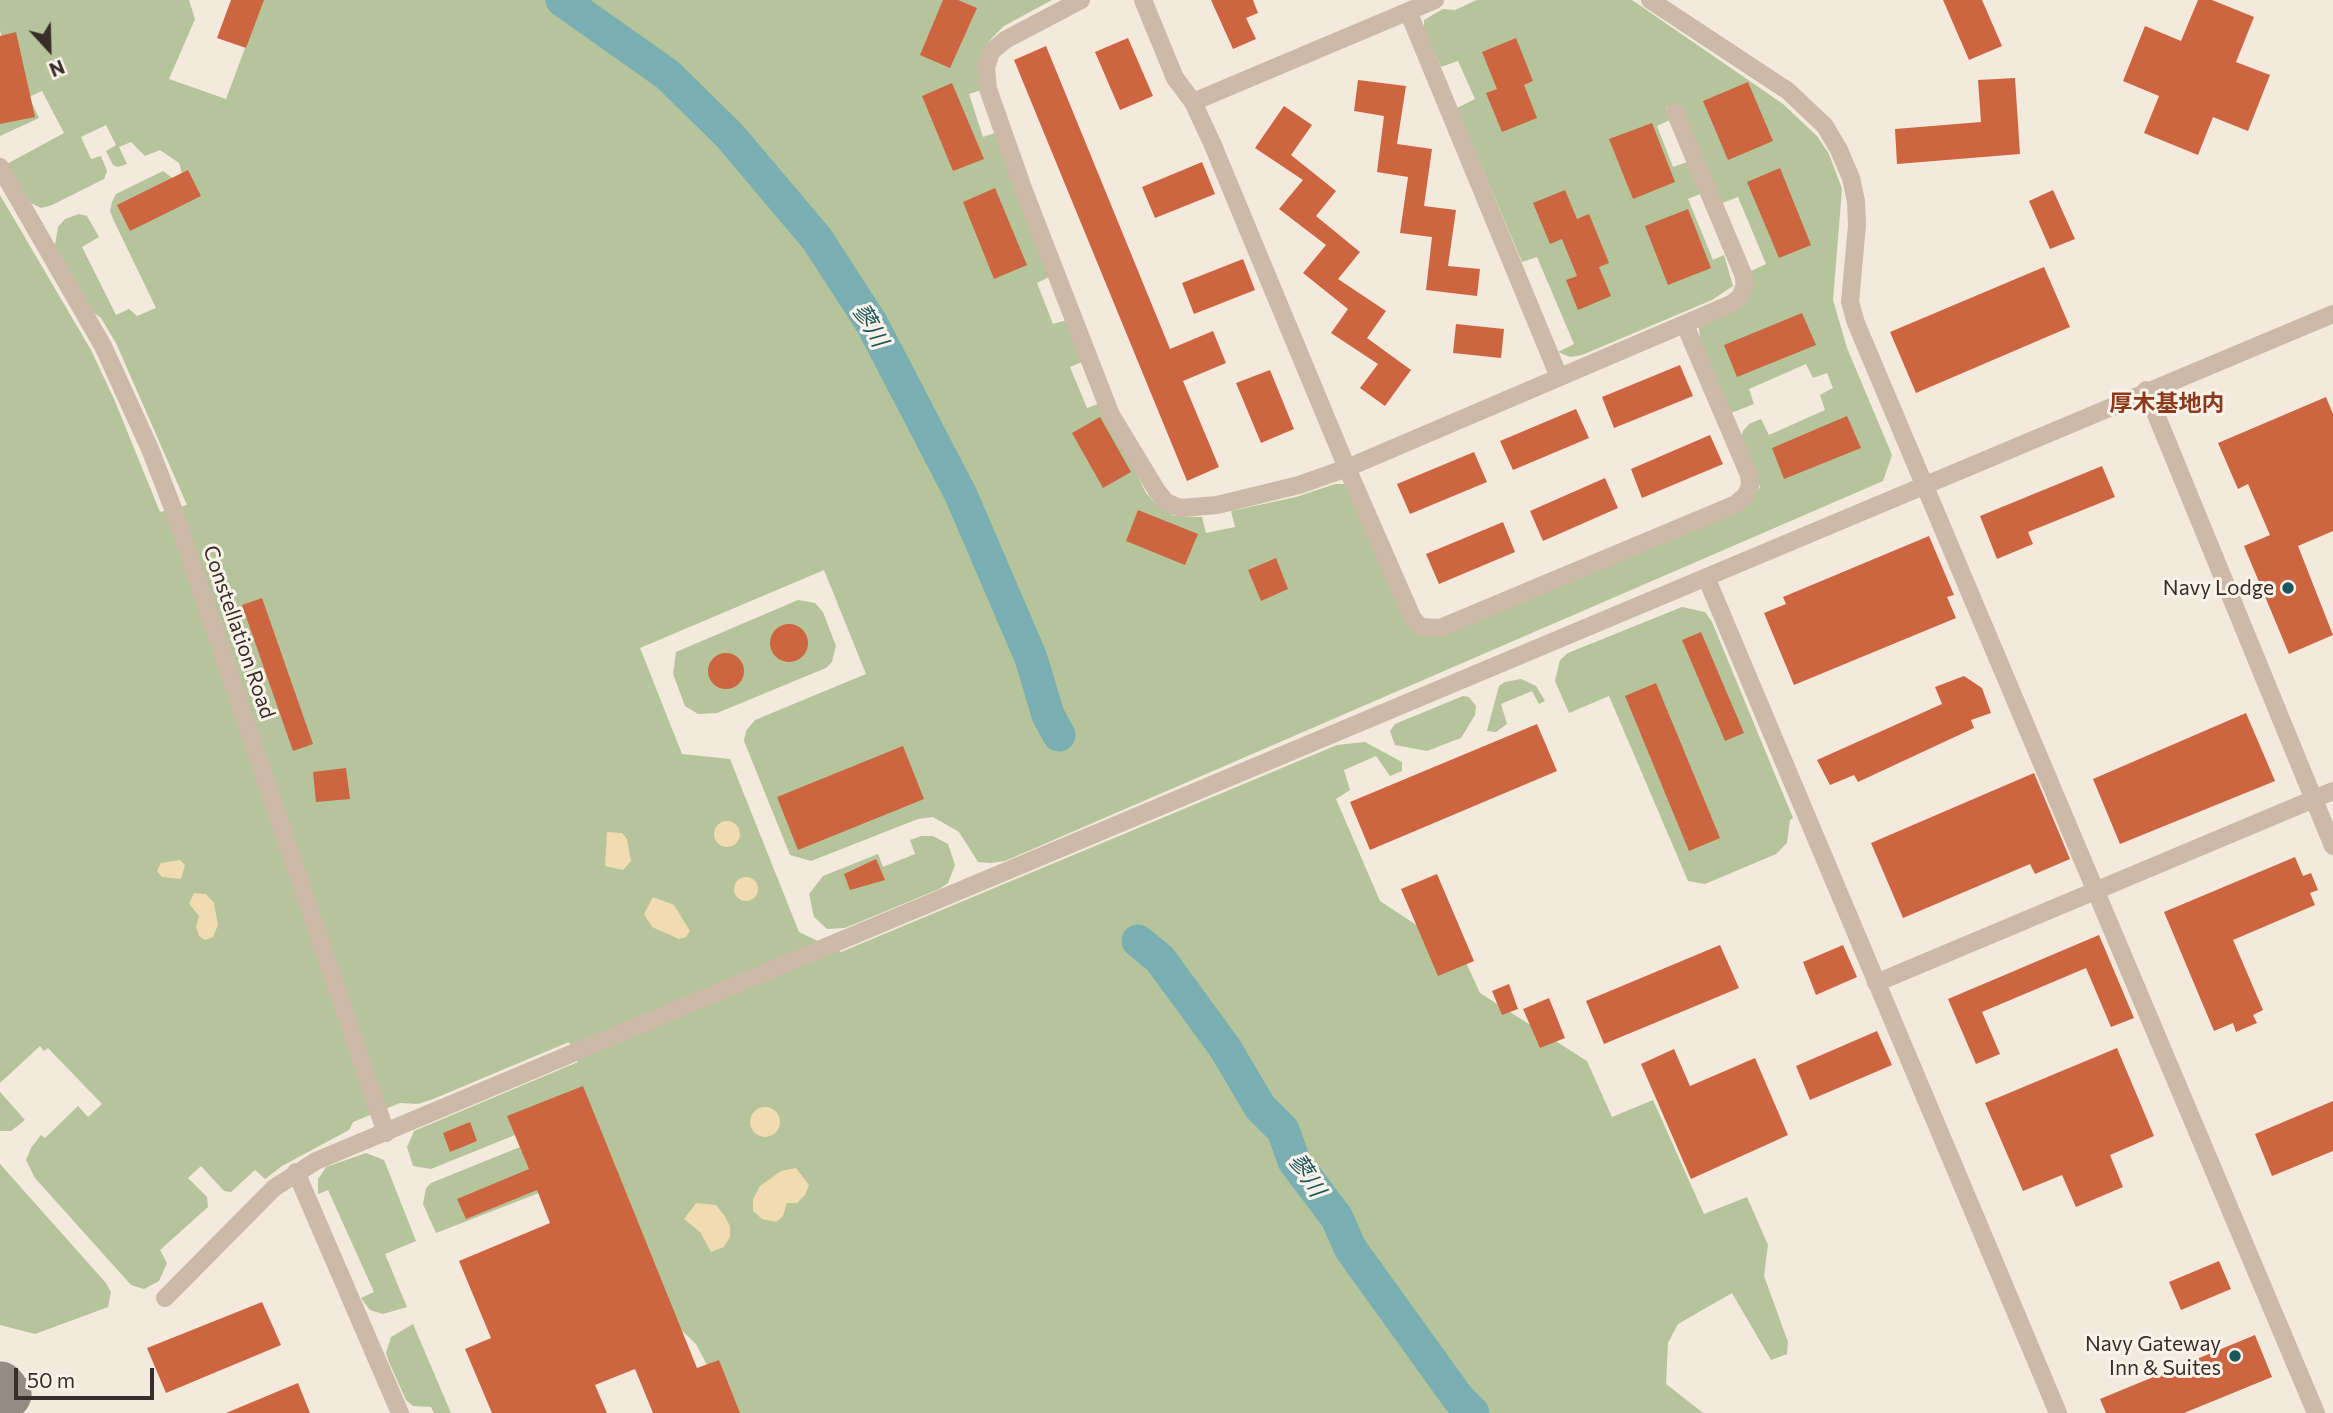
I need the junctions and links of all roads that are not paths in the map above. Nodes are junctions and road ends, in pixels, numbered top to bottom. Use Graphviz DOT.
graph roads {
  1 [pos="1081,0"];
  2 [pos="1143,0"];
  3 [pos="1435,0"];
  4 [pos="1650,0"];
  5 [pos="1408,11"];
  6 [pos="1193,102"];
  7 [pos="1675,112"];
  8 [pos="0,167"];
  9 [pos="2333,314"];
  10 [pos="1685,325"];
  11 [pos="1559,377"];
  12 [pos="2146,390"];
  13 [pos="1347,468"];
  14 [pos="1924,485"];
  15 [pos="1706,577"];
  16 [pos="2333,791"];
  17 [pos="2314,800"];
  18 [pos="2333,846"];
  19 [pos="2096,891"];
  20 [pos="1876,983"];
  21 [pos="386,1133"];
  22 [pos="296,1172"];
  23 [pos="165,1298"];
  24 [pos="400,1413"];
  25 [pos="2058,1413"];
  26 [pos="2316,1413"];
  1 -- 13 [label="lane"];
  2 -- 6 [label="lane"];
  3 -- 5 [label="lane"];
  4 -- 14 [label="lane"];
  5 -- 6 [label="lane"];
  5 -- 11 [label="lane"];
  6 -- 13 [label="lane"];
  7 -- 10 [label="lane"];
  8 -- 21 [label="lane, Constellation Road"];
  9 -- 12 [label="lane"];
  10 -- 11 [label="lane"];
  10 -- 13 [label="lane"];
  11 -- 13 [label="lane"];
  12 -- 14 [label="lane"];
  12 -- 17 [label="lane"];
  14 -- 15 [label="lane"];
  14 -- 19 [label="lane"];
  15 -- 20 [label="lane"];
  15 -- 21 [label="lane"];
  16 -- 17 [label="lane"];
  17 -- 18 [label="lane"];
  17 -- 19 [label="lane"];
  19 -- 20 [label="lane"];
  19 -- 26 [label="lane"];
  20 -- 25 [label="lane"];
  21 -- 22 [label="lane"];
  22 -- 23 [label="lane"];
  22 -- 24 [label="lane"];
}
